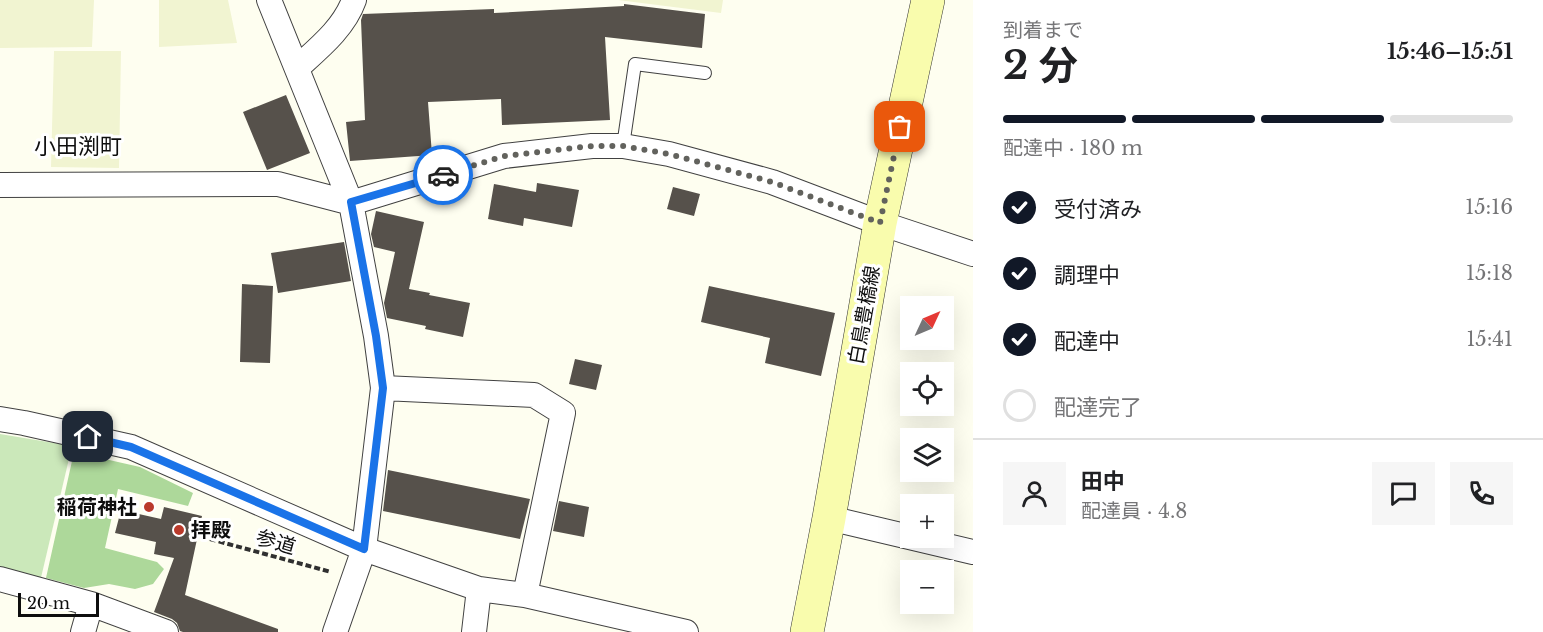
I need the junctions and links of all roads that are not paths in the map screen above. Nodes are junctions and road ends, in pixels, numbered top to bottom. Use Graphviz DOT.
graph roads {
  1 [pos="269,0"];
  2 [pos="354,0"];
  3 [pos="928,0"];
  4 [pos="297,68"];
  5 [pos="705,73"];
  6 [pos="623,146"];
  7 [pos="0,185"];
  8 [pos="351,202"];
  9 [pos="880,223"];
  10 [pos="973,254"];
  11 [pos="383,388"];
  12 [pos="0,419"];
  13 [pos="829,518"];
  14 [pos="364,549"];
  15 [pos="973,552"];
  16 [pos="0,579"];
  17 [pos="479,589"];
  18 [pos="525,595"];
  19 [pos="91,604"];
  20 [pos="83,632"];
  21 [pos="166,632"];
  22 [pos="335,632"];
  23 [pos="474,632"];
  24 [pos="686,632"];
  25 [pos="807,632"];
  1 -- 4 [label="street"];
  2 -- 4 [label="street"];
  3 -- 9 [label="main road, 白鳥豊橋線"];
  4 -- 8 [label="street"];
  5 -- 6 [label="lane"];
  6 -- 8 [label="street"];
  6 -- 9 [label="street"];
  7 -- 8 [label="street"];
  8 -- 11 [label="street"];
  9 -- 10 [label="street"];
  9 -- 13 [label="main road, 白鳥豊橋線"];
  11 -- 14 [label="street"];
  11 -- 18 [label="street"];
  12 -- 14 [label="street"];
  13 -- 15 [label="street"];
  13 -- 25 [label="main road, 白鳥豊橋線"];
  14 -- 17 [label="street"];
  14 -- 22 [label="street"];
  16 -- 19 [label="street"];
  17 -- 18 [label="street"];
  17 -- 23 [label="street"];
  18 -- 24 [label="street"];
  19 -- 20 [label="street"];
  19 -- 21 [label="street"];
}
